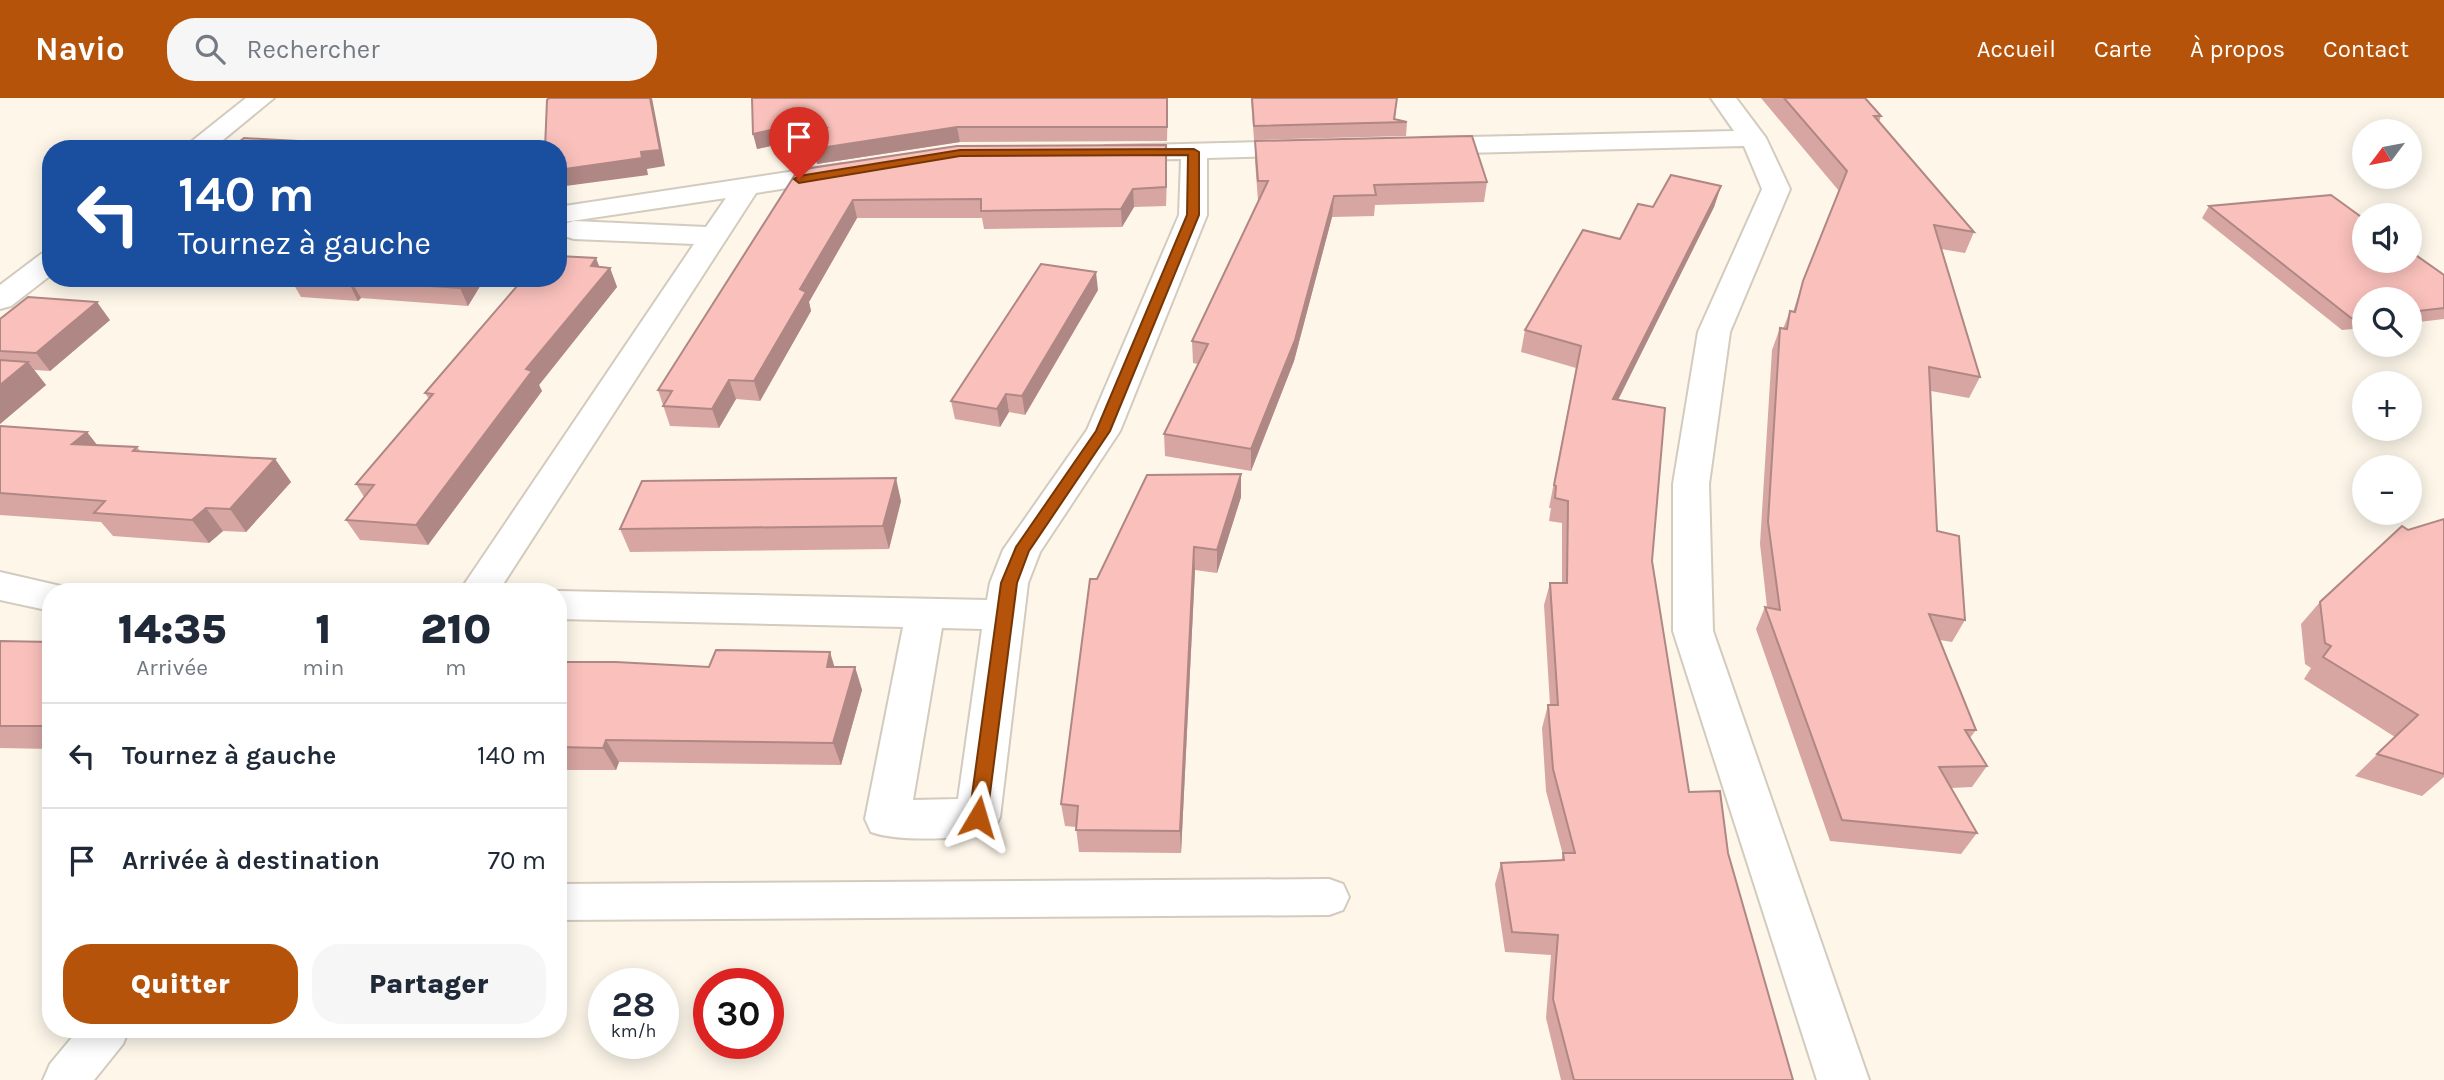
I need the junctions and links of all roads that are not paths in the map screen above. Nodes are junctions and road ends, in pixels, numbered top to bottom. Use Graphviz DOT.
graph roads {
  1 [pos="262,98"];
  2 [pos="1723,98"];
  3 [pos="1753,138"];
  4 [pos="207,140"];
  5 [pos="1397,147"];
  6 [pos="1329,149"];
  7 [pos="1084,152"];
  8 [pos="1194,152"];
  9 [pos="866,168"];
  10 [pos="746,188"];
  11 [pos="567,214"];
  12 [pos="567,229"];
  13 [pos="714,236"];
  14 [pos="42,267"];
  15 [pos="0,300"];
  16 [pos="484,583"];
  17 [pos="0,586"];
  18 [pos="42,595"];
  19 [pos="567,605"];
  20 [pos="925,614"];
  21 [pos="1004,615"];
  22 [pos="1329,897"];
  23 [pos="567,902"];
  24 [pos="100,1038"];
  25 [pos="66,1080"];
  26 [pos="1843,1080"];
  1 -- 4 [label="street"];
  2 -- 3 [label="street"];
  3 -- 5 [label="street"];
  3 -- 26 [label="street"];
  6 -- 8 [label="street"];
  7 -- 8 [label="street"];
  8 -- 21 [label="street"];
  9 -- 10 [label="street"];
  10 -- 11 [label="street"];
  10 -- 13 [label="street"];
  12 -- 13 [label="street"];
  13 -- 16 [label="street"];
  14 -- 15 [label="street"];
  17 -- 18 [label="street"];
  19 -- 20 [label="street"];
  20 -- 21 [label="street"];
  20 -- 21 [label="street"];
  22 -- 23 [label="lane"];
  24 -- 25 [label="lane"];
}
